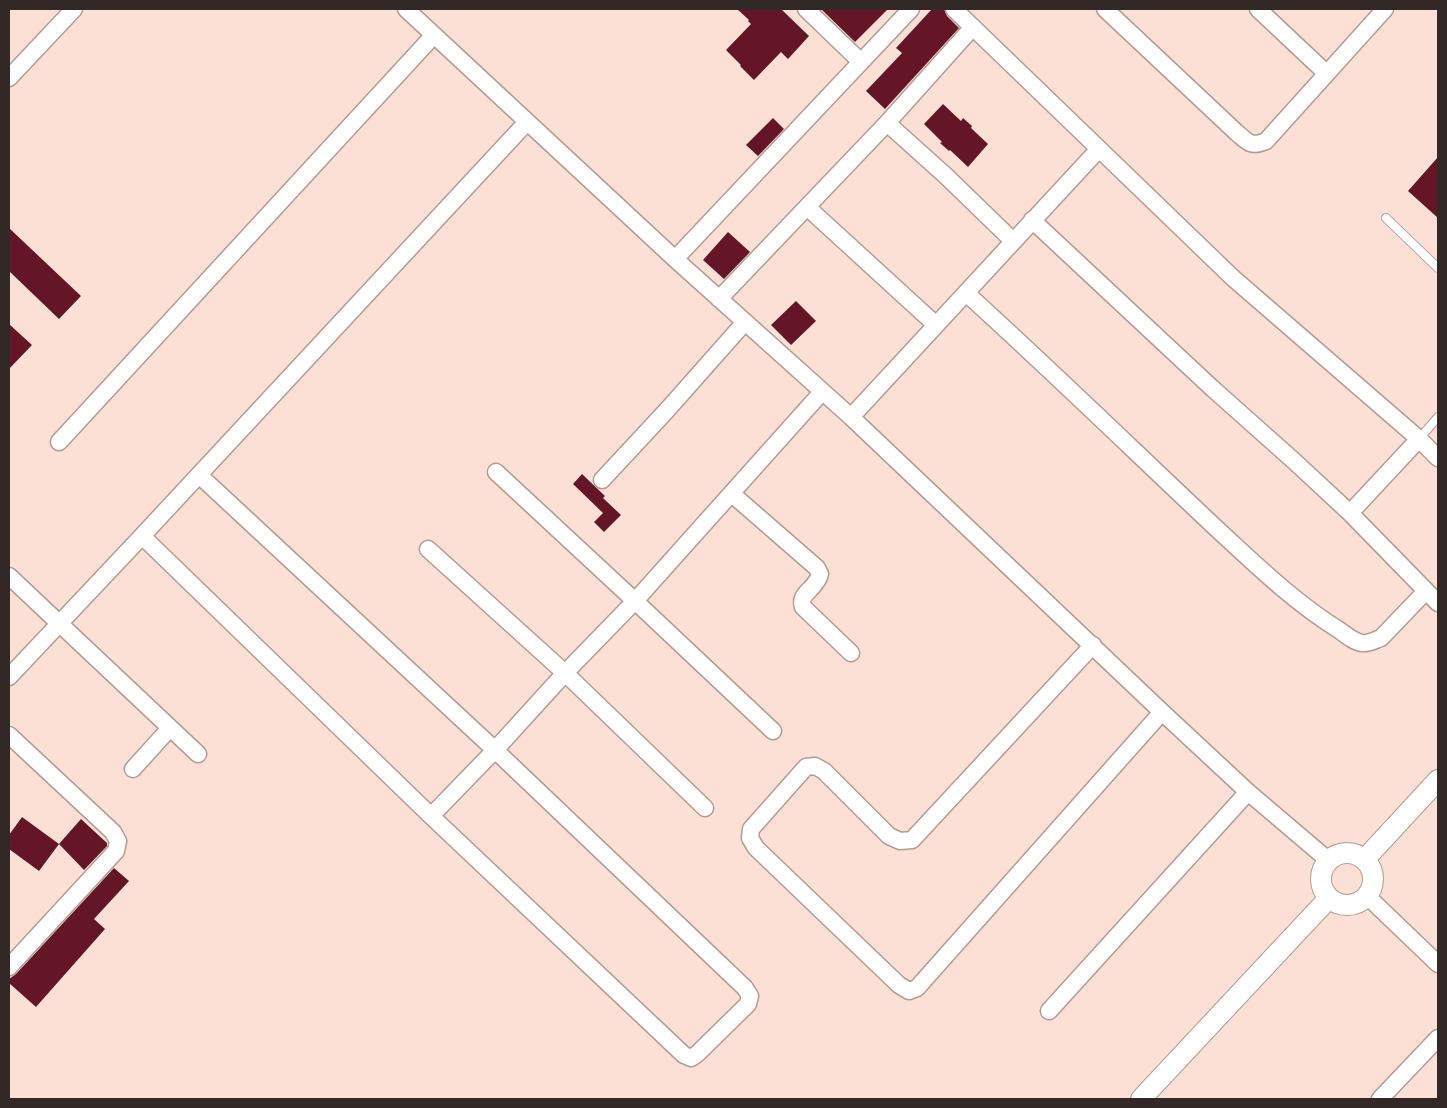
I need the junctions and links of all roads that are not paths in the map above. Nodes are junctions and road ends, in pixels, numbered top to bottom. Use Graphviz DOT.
graph roads {
  1 [pos="74,9"];
  2 [pos="406,9"];
  3 [pos="806,9"];
  4 [pos="911,9"];
  5 [pos="954,9"];
  6 [pos="1105,9"];
  7 [pos="1258,9"];
  8 [pos="1385,9"];
  9 [pos="973,27"];
  10 [pos="434,35"];
  11 [pos="861,62"];
  12 [pos="1326,73"];
  13 [pos="9,78"];
  14 [pos="527,122"];
  15 [pos="887,123"];
  16 [pos="1099,149"];
  17 [pos="807,207"];
  18 [pos="1386,218"];
  19 [pos="1032,220"];
  20 [pos="1013,241"];
  21 [pos="675,260"];
  22 [pos="1438,268"];
  23 [pos="966,293"];
  24 [pos="720,299"];
  25 [pos="745,322"];
  26 [pos="936,325"];
  27 [pos="822,392"];
  28 [pos="851,417"];
  29 [pos="1438,417"];
  30 [pos="1419,439"];
  31 [pos="60,442"];
  32 [pos="1438,458"];
  33 [pos="496,472"];
  34 [pos="199,475"];
  35 [pos="602,480"];
  36 [pos="732,494"];
  37 [pos="1350,513"];
  38 [pos="142,536"];
  39 [pos="428,549"];
  40 [pos="9,576"];
  41 [pos="1426,591"];
  42 [pos="635,601"];
  43 [pos="1438,603"];
  44 [pos="59,624"];
  45 [pos="1093,645"];
  46 [pos="851,652"];
  47 [pos="565,674"];
  48 [pos="9,677"];
  49 [pos="1162,712"];
  50 [pos="170,728"];
  51 [pos="773,731"];
  52 [pos="9,735"];
  53 [pos="495,750"];
  54 [pos="198,754"];
  55 [pos="133,769"];
  56 [pos="1438,780"];
  57 [pos="1248,792"];
  58 [pos="705,808"];
  59 [pos="431,816"];
  60 [pos="1365,859"];
  61 [pos="1328,860"];
  62 [pos="1367,896"];
  63 [pos="1329,898"];
  64 [pos="1438,964"];
  65 [pos="9,967"];
  66 [pos="1048,1011"];
  67 [pos="1438,1038"];
  68 [pos="1141,1099"];
  69 [pos="1380,1099"];
  1 -- 13 [label="street"];
  2 -- 10 [label="street"];
  3 -- 11 [label="street"];
  4 -- 11 [label="street"];
  5 -- 9 [label="street"];
  6 -- 12 [label="street"];
  7 -- 12 [label="street"];
  8 -- 12 [label="street"];
  9 -- 15 [label="street"];
  9 -- 16 [label="street"];
  10 -- 14 [label="street"];
  10 -- 31 [label="street"];
  11 -- 21 [label="street"];
  14 -- 21 [label="street"];
  14 -- 34 [label="street"];
  15 -- 17 [label="street"];
  15 -- 20 [label="street"];
  16 -- 19 [label="street"];
  16 -- 30 [label="street"];
  17 -- 24 [label="street"];
  17 -- 26 [label="street"];
  18 -- 22 [label="lane"];
  19 -- 20 [label="street"];
  19 -- 37 [label="street"];
  20 -- 23 [label="street"];
  21 -- 24 [label="street"];
  23 -- 26 [label="street"];
  23 -- 41 [label="street"];
  24 -- 25 [label="street"];
  25 -- 27 [label="street"];
  25 -- 35 [label="street"];
  26 -- 28 [label="street"];
  27 -- 28 [label="street"];
  27 -- 36 [label="street"];
  28 -- 45 [label="street"];
  29 -- 30 [label="lane"];
  30 -- 32 [label="street"];
  30 -- 37 [label="street"];
  33 -- 42 [label="street"];
  34 -- 38 [label="street"];
  34 -- 53 [label="street"];
  36 -- 42 [label="street"];
  36 -- 46 [label="street"];
  37 -- 41 [label="street"];
  38 -- 44 [label="street"];
  38 -- 59 [label="street"];
  39 -- 47 [label="street"];
  40 -- 44 [label="street"];
  41 -- 43 [label="street"];
  42 -- 47 [label="street"];
  42 -- 51 [label="street"];
  44 -- 48 [label="street"];
  44 -- 50 [label="street"];
  45 -- 49 [label="street"];
  45 -- 49 [label="street"];
  47 -- 53 [label="street"];
  47 -- 58 [label="street"];
  49 -- 57 [label="street"];
  50 -- 54 [label="street"];
  50 -- 55 [label="street"];
  52 -- 65 [label="street"];
  53 -- 59 [label="street"];
  53 -- 59 [label="street"];
  56 -- 60 [label="street"];
  57 -- 61 [label="street"];
  57 -- 66 [label="street"];
  60 -- 61 [label="street"];
  60 -- 62 [label="street"];
  61 -- 63 [label="street"];
  62 -- 63 [label="street"];
  62 -- 64 [label="street"];
  63 -- 68 [label="street"];
  67 -- 69 [label="street"];
}
